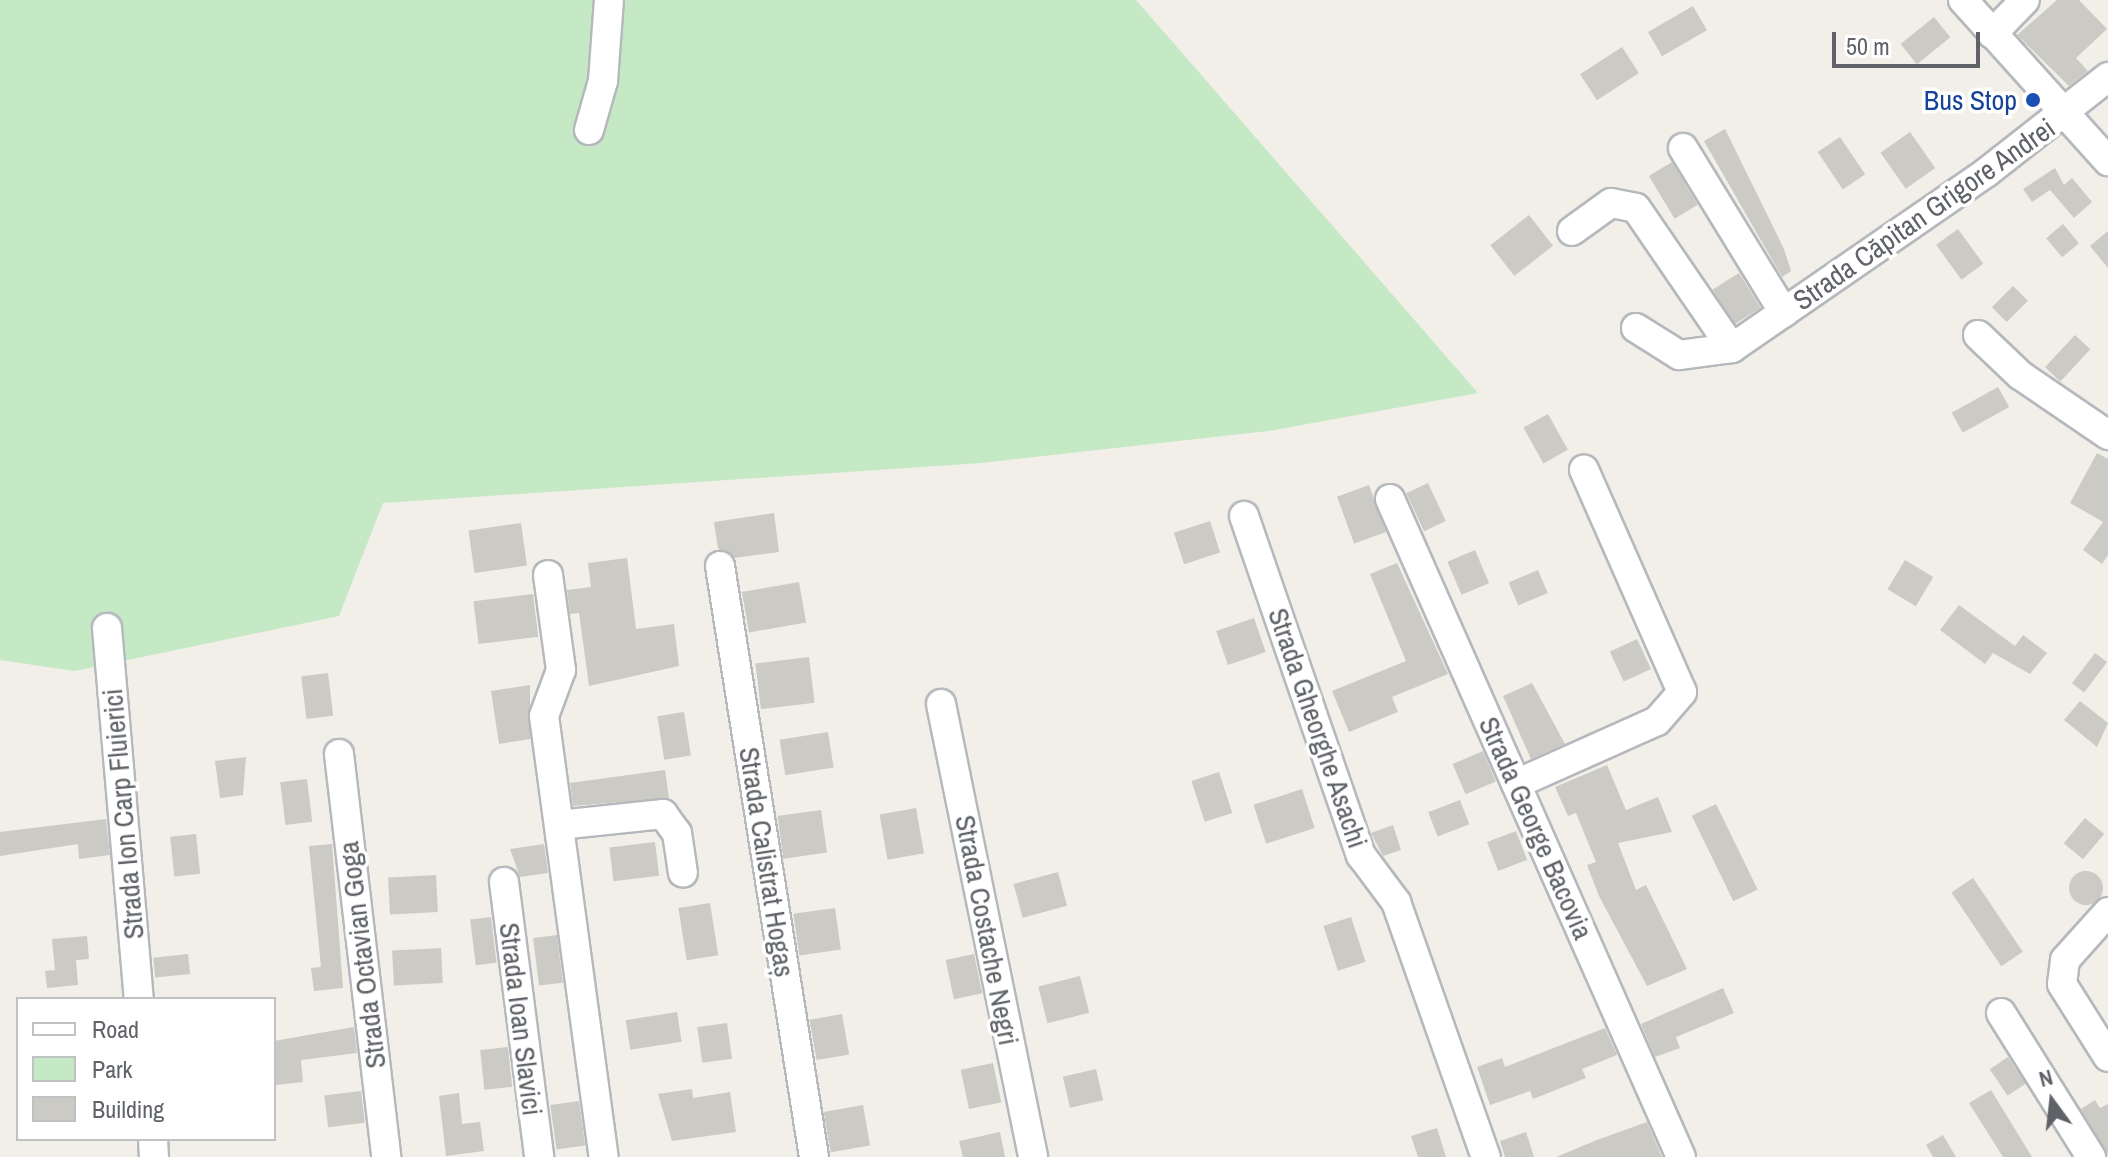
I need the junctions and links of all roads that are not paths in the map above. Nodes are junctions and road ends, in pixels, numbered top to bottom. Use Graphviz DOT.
graph roads {
  1 [pos="609,0"];
  2 [pos="1963,0"];
  3 [pos="2025,0"];
  4 [pos="1992,34"];
  5 [pos="2108,77"];
  6 [pos="2064,115"];
  7 [pos="589,130"];
  8 [pos="1683,148"];
  9 [pos="2108,161"];
  10 [pos="1572,231"];
  11 [pos="1784,313"];
  12 [pos="1636,328"];
  13 [pos="1978,335"];
  14 [pos="1732,348"];
  15 [pos="2108,435"];
  16 [pos="1584,470"];
  17 [pos="1390,499"];
  18 [pos="1244,516"];
  19 [pos="720,566"];
  20 [pos="548,575"];
  21 [pos="107,628"];
  22 [pos="941,704"];
  23 [pos="339,754"];
  24 [pos="1516,784"];
  25 [pos="559,825"];
  26 [pos="683,873"];
  27 [pos="504,882"];
  28 [pos="2108,912"];
  29 [pos="139,997"];
  30 [pos="2001,1013"];
  31 [pos="2108,1057"];
  32 [pos="386,1157"];
  33 [pos="539,1157"];
  34 [pos="604,1157"];
  35 [pos="814,1157"];
  36 [pos="1033,1157"];
  37 [pos="1486,1157"];
  38 [pos="1681,1157"];
  39 [pos="2091,1157"];
  1 -- 7 [label="street"];
  2 -- 4 [label="street, Strada Căpitan Grigore Andrei"];
  3 -- 4 [label="street"];
  4 -- 6 [label="street, Strada Căpitan Grigore Andrei"];
  5 -- 6 [label="street"];
  6 -- 9 [label="street, Strada Căpitan Grigore Andrei"];
  6 -- 11 [label="street, Strada Căpitan Grigore Andrei"];
  8 -- 11 [label="street, Strada Căpitan Grigore Andrei"];
  10 -- 14 [label="street"];
  11 -- 14 [label="street, Strada Căpitan Grigore Andrei"];
  12 -- 14 [label="street, Strada Căpitan Grigore Andrei"];
  13 -- 15 [label="street"];
  16 -- 24 [label="street"];
  17 -- 24 [label="street, Strada George Bacovia"];
  18 -- 37 [label="street, Strada Gheorghe Asachi"];
  19 -- 35 [label="street, Strada Calistrat Hogaș"];
  20 -- 25 [label="street"];
  21 -- 29 [label="street, Strada Ion Carp Fluierici"];
  22 -- 36 [label="street, Strada Costache Negri"];
  23 -- 32 [label="street, Strada Octavian Goga"];
  24 -- 38 [label="street, Strada George Bacovia"];
  25 -- 26 [label="street"];
  25 -- 34 [label="street"];
  27 -- 33 [label="street, Strada Ioan Slavici"];
  28 -- 31 [label="street"];
  30 -- 39 [label="street"];
}
